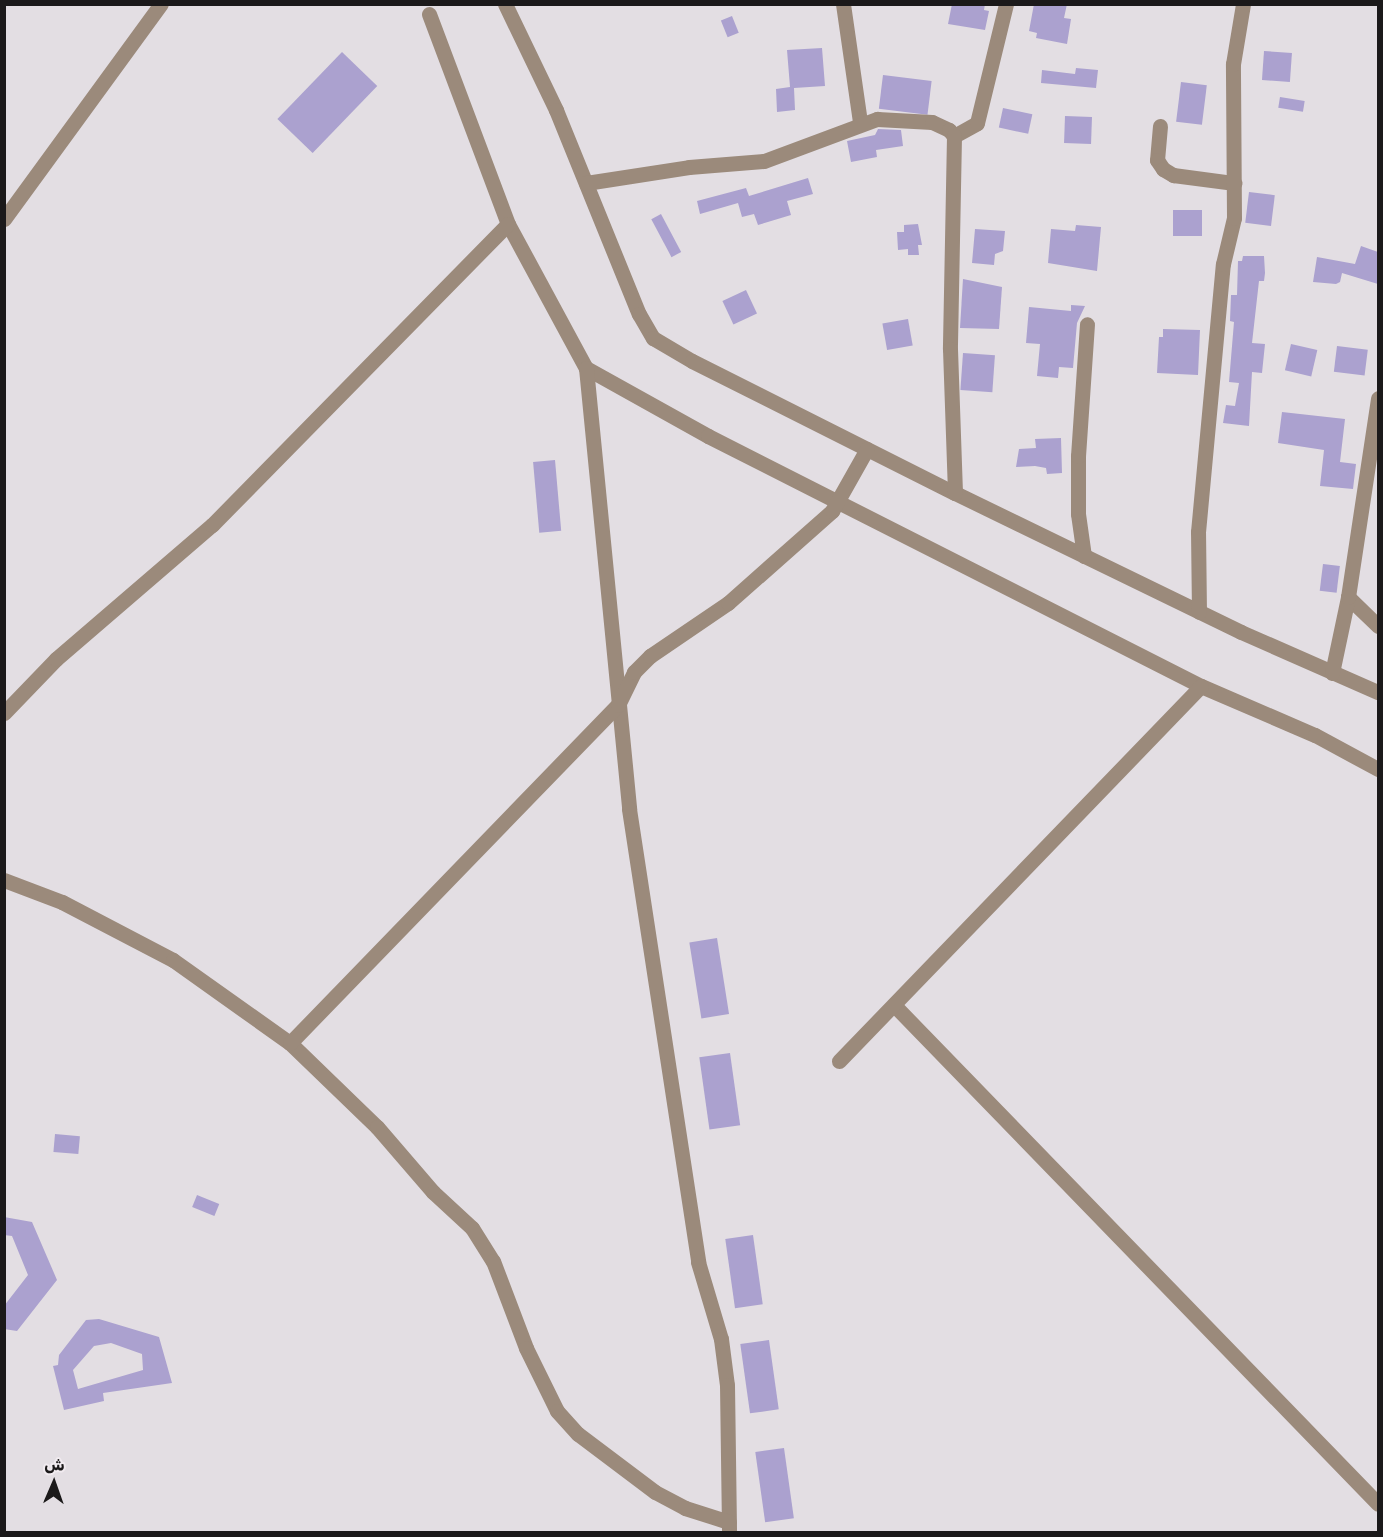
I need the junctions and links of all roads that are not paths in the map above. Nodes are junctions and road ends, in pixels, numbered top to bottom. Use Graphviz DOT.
graph roads {
  1 [pos="161,4"];
  2 [pos="504,4"];
  3 [pos="843,4"];
  4 [pos="1006,4"];
  5 [pos="1243,4"];
  6 [pos="429,14"];
  7 [pos="860,122"];
  8 [pos="1160,126"];
  9 [pos="954,136"];
  10 [pos="586,183"];
  11 [pos="1234,183"];
  12 [pos="4,219"];
  13 [pos="508,224"];
  14 [pos="1087,324"];
  15 [pos="586,368"];
  16 [pos="1378,398"];
  17 [pos="1374,446"];
  18 [pos="867,448"];
  19 [pos="955,493"];
  20 [pos="840,500"];
  21 [pos="1084,556"];
  22 [pos="1348,597"];
  23 [pos="1199,612"];
  24 [pos="1378,626"];
  25 [pos="1332,673"];
  26 [pos="1201,686"];
  27 [pos="1378,692"];
  28 [pos="618,705"];
  29 [pos="4,713"];
  30 [pos="1378,769"];
  31 [pos="4,880"];
  32 [pos="894,1005"];
  33 [pos="290,1043"];
  34 [pos="839,1061"];
  35 [pos="1378,1504"];
  36 [pos="729,1527"];
  1 -- 12 [label="street"];
  2 -- 10 [label="street"];
  3 -- 7 [label="street"];
  4 -- 9 [label="street"];
  5 -- 11 [label="street"];
  6 -- 13 [label="street"];
  7 -- 9 [label="street"];
  7 -- 10 [label="street"];
  8 -- 11 [label="street"];
  9 -- 19 [label="street"];
  10 -- 18 [label="street"];
  11 -- 23 [label="street"];
  13 -- 15 [label="street"];
  13 -- 29 [label="street"];
  14 -- 21 [label="street"];
  15 -- 20 [label="street"];
  15 -- 28 [label="street"];
  16 -- 17 [label="street"];
  17 -- 22 [label="street"];
  18 -- 19 [label="street"];
  18 -- 20 [label="street"];
  19 -- 21 [label="street"];
  20 -- 26 [label="street"];
  20 -- 28 [label="street"];
  21 -- 23 [label="street"];
  22 -- 24 [label="street"];
  22 -- 25 [label="street"];
  23 -- 25 [label="street"];
  25 -- 27 [label="street"];
  26 -- 30 [label="street"];
  26 -- 32 [label="street"];
  28 -- 33 [label="street"];
  28 -- 36 [label="street"];
  31 -- 33 [label="street"];
  32 -- 34 [label="street"];
  32 -- 35 [label="street"];
  33 -- 36 [label="street"];
}
